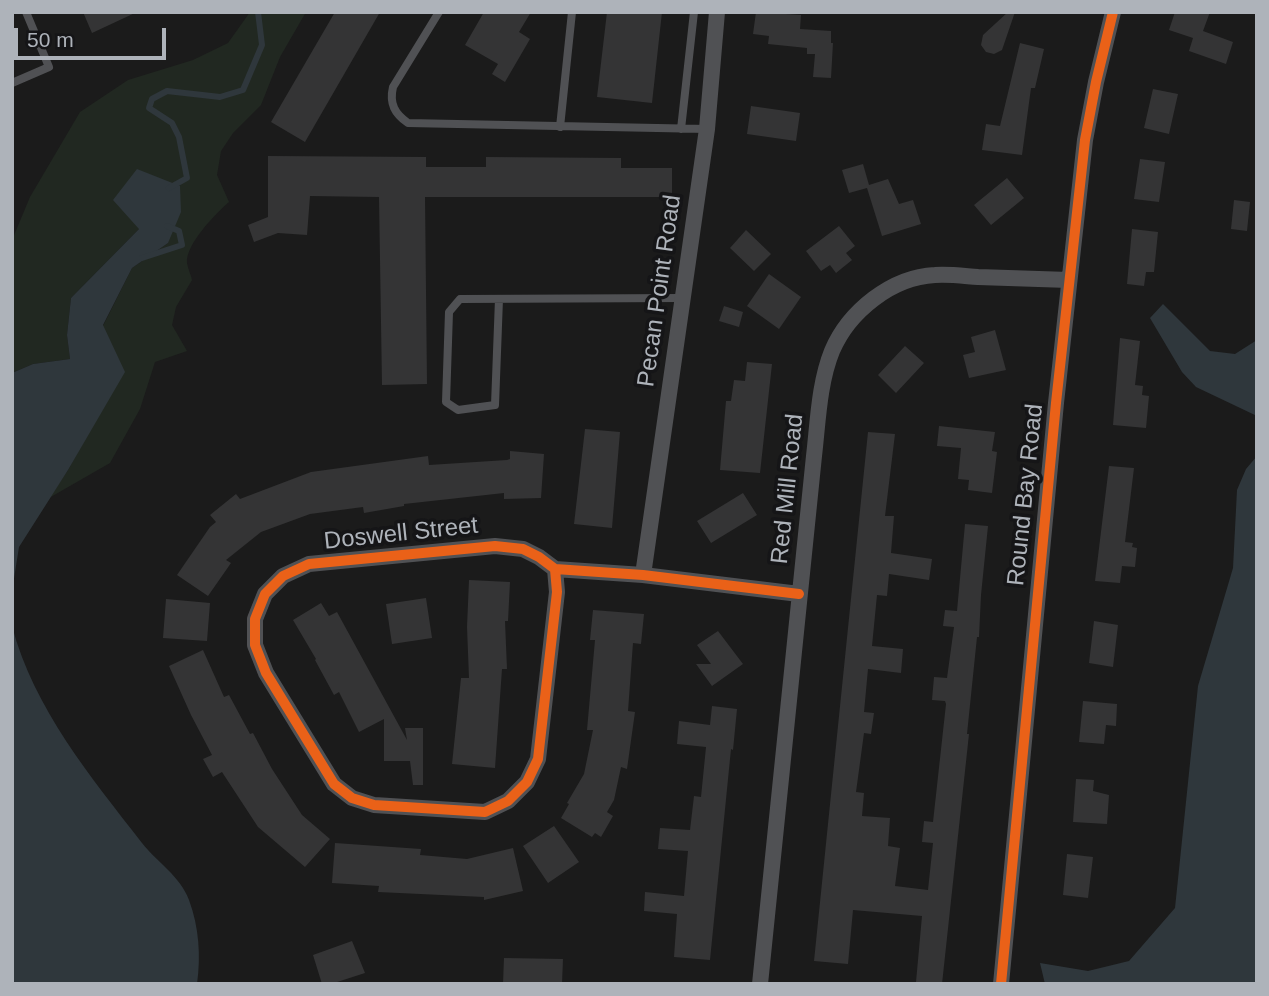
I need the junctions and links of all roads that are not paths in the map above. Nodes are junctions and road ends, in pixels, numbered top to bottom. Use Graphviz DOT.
graph roads {
  1 [pos="26,12"];
  2 [pos="439,12"];
  3 [pos="572,12"];
  4 [pos="694,12"];
  5 [pos="717,12"];
  6 [pos="1113,12"];
  7 [pos="12,83"];
  8 [pos="560,127"];
  9 [pos="681,129"];
  10 [pos="706,130"];
  11 [pos="1069,280"];
  12 [pos="682,298"];
  13 [pos="499,299"];
  14 [pos="555,569"];
  15 [pos="643,575"];
  16 [pos="799,594"];
  17 [pos="760,984"];
  18 [pos="1000,984"];
  1 -- 7 [label="lane"];
  2 -- 8 [label="lane"];
  3 -- 8 [label="lane"];
  4 -- 9 [label="lane"];
  5 -- 10 [label="street, Pecan Point Road"];
  6 -- 11 [label="street, Round Bay Road"];
  8 -- 9 [label="lane"];
  9 -- 10 [label="lane"];
  10 -- 12 [label="street, Pecan Point Road"];
  11 -- 16 [label="street, Red Mill Road"];
  11 -- 18 [label="street, Round Bay Road"];
  12 -- 13 [label="lane"];
  12 -- 15 [label="street, Pecan Point Road"];
  13 -- 13 [label="lane"];
  14 -- 14 [label="street, Doswell Street"];
  14 -- 15 [label="street, Doswell Street"];
  15 -- 16 [label="street, Doswell Street"];
  16 -- 17 [label="street, Red Mill Road"];
}
